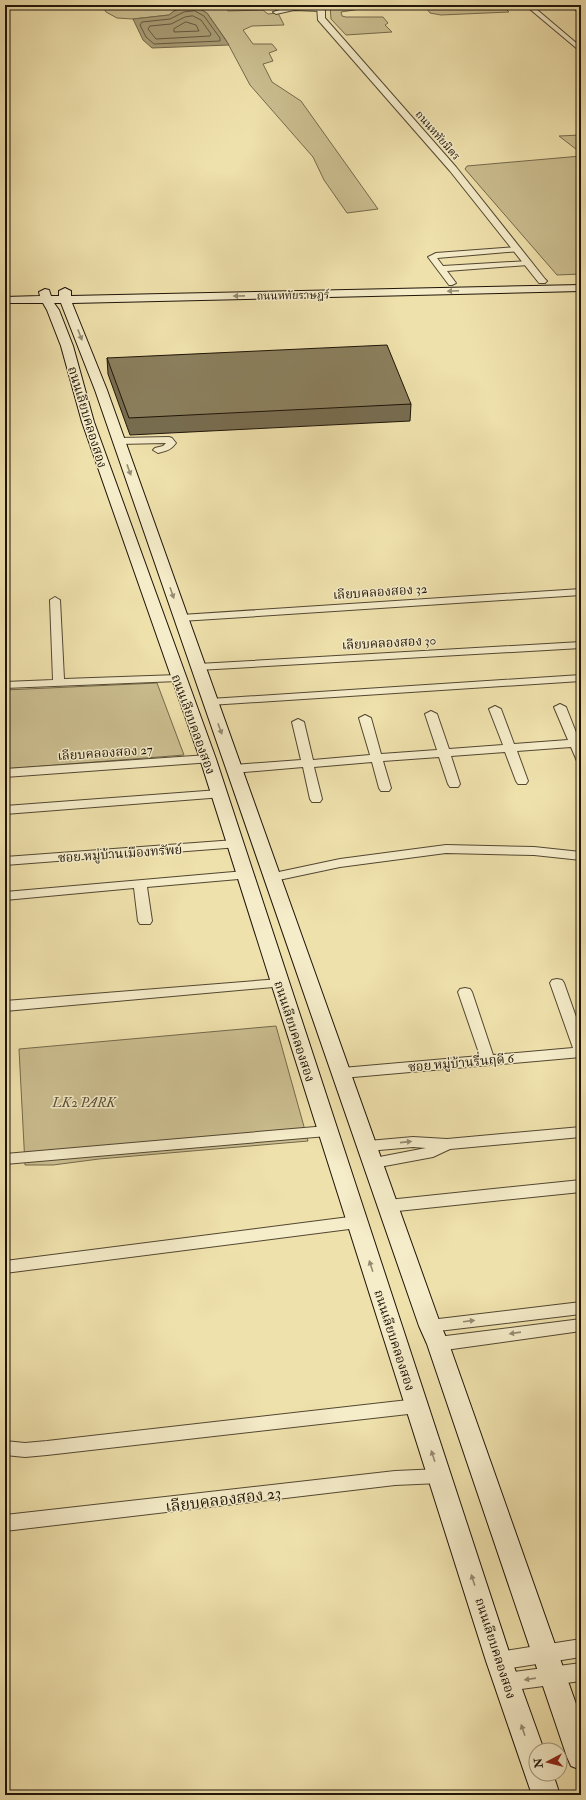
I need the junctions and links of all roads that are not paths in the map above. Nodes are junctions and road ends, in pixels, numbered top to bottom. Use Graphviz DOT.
graph roads {
  1 [pos="562,5"];
  2 [pos="572,5"];
  3 [pos="293,6"];
  4 [pos="529,6"];
  5 [pos="321,7"];
  6 [pos="276,12"];
  7 [pos="581,12"];
  8 [pos="581,50"];
  9 [pos="517,249"];
  10 [pos="528,263"];
  11 [pos="441,269"];
  12 [pos="581,280"];
  13 [pos="452,282"];
  14 [pos="545,285"];
  15 [pos="581,288"];
  16 [pos="5,292"];
  17 [pos="5,300"];
  18 [pos="53,300"];
  19 [pos="118,441"];
  20 [pos="158,450"];
  21 [pos="145,515"];
  22 [pos="120,518"];
  23 [pos="581,592"];
  24 [pos="55,600"];
  25 [pos="181,618"];
  26 [pos="581,645"];
  27 [pos="198,668"];
  28 [pos="178,678"];
  29 [pos="581,678"];
  30 [pos="59,682"];
  31 [pos="5,686"];
  32 [pos="210,702"];
  33 [pos="560,707"];
  34 [pos="495,709"];
  35 [pos="431,714"];
  36 [pos="365,718"];
  37 [pos="298,722"];
  38 [pos="578,743"];
  39 [pos="508,748"];
  40 [pos="444,753"];
  41 [pos="375,758"];
  42 [pos="581,758"];
  43 [pos="208,759"];
  44 [pos="306,763"];
  45 [pos="234,768"];
  46 [pos="5,773"];
  47 [pos="522,781"];
  48 [pos="454,784"];
  49 [pos="385,788"];
  50 [pos="219,794"];
  51 [pos="316,799"];
  52 [pos="5,810"];
  53 [pos="235,844"];
  54 [pos="581,856"];
  55 [pos="5,862"];
  56 [pos="246,876"];
  57 [pos="274,878"];
  58 [pos="140,884"];
  59 [pos="5,896"];
  60 [pos="145,921"];
  61 [pos="557,982"];
  62 [pos="280,983"];
  63 [pos="465,992"];
  64 [pos="5,1006"];
  65 [pos="581,1052"];
  66 [pos="488,1060"];
  67 [pos="342,1073"];
  68 [pos="327,1131"];
  69 [pos="581,1132"];
  70 [pos="371,1155"];
  71 [pos="5,1158"];
  72 [pos="581,1186"];
  73 [pos="388,1206"];
  74 [pos="357,1222"];
  75 [pos="5,1267"];
  76 [pos="581,1308"];
  77 [pos="536,1313"];
  78 [pos="581,1325"];
  79 [pos="430,1326"];
  80 [pos="543,1330"];
  81 [pos="438,1344"];
  82 [pos="417,1406"];
  83 [pos="5,1448"];
  84 [pos="440,1476"];
  85 [pos="5,1523"];
  86 [pos="581,1648"];
  87 [pos="546,1654"];
  88 [pos="499,1661"];
  89 [pos="581,1672"];
  90 [pos="553,1676"];
  91 [pos="507,1682"];
  92 [pos="528,1744"];
  93 [pos="581,1757"];
  94 [pos="541,1782"];
  95 [pos="546,1795"];
  1 -- 4 [label="street"];
  2 -- 7 [label="street"];
  3 -- 5 [label="street"];
  3 -- 6 [label="street"];
  4 -- 8 [label="street"];
  5 -- 9 [label="street, ถนนหทัยมิตร"];
  9 -- 10 [label="street, ถนนหทัยมิตร"];
  9 -- 11 [label="street"];
  10 -- 11 [label="street"];
  10 -- 14 [label="street, ถนนหทัยมิตร"];
  11 -- 13 [label="street"];
  12 -- 14 [label="main road, ถนนหทัยราษฎร์"];
  13 -- 14 [label="main road, ถนนหทัยราษฎร์"];
  13 -- 18 [label="main road, ถนนหทัยราษฎร์"];
  14 -- 15 [label="main road, ถนนหทัยราษฎร์"];
  14 -- 18 [label="main road, ถนนหทัยราษฎร์, one-way"];
  16 -- 18 [label="main road, ถนนหทัยราษฎร์"];
  17 -- 18 [label="main road, ถนนหทัยราษฎร์"];
  18 -- 19 [label="main road, ถนนเลียบคลองสอง, one-way"];
  18 -- 22 [label="main road, ถนนเลียบคลองสอง"];
  19 -- 20 [label="street"];
  19 -- 21 [label="main road, ถนนเลียบคลองสอง, one-way"];
  21 -- 22 [label="main road"];
  21 -- 25 [label="main road, ถนนเลียบคลองสอง, one-way"];
  22 -- 28 [label="main road, ถนนเลียบคลองสอง"];
  23 -- 25 [label="street, เลียบคลองสอง 32"];
  24 -- 30 [label="street"];
  25 -- 27 [label="main road, ถนนเลียบคลองสอง"];
  26 -- 27 [label="street, เลียบคลองสอง 30"];
  27 -- 32 [label="main road, ถนนเลียบคลองสอง"];
  28 -- 30 [label="street"];
  28 -- 43 [label="main road, ถนนเลียบคลองสอง"];
  29 -- 32 [label="street"];
  30 -- 31 [label="street"];
  32 -- 45 [label="main road, ถนนเลียบคลองสอง, one-way"];
  33 -- 38 [label="street"];
  34 -- 39 [label="street"];
  35 -- 40 [label="street"];
  36 -- 41 [label="street"];
  37 -- 44 [label="street"];
  38 -- 39 [label="street"];
  38 -- 42 [label="street"];
  39 -- 40 [label="street"];
  39 -- 47 [label="street"];
  40 -- 41 [label="street"];
  40 -- 48 [label="street"];
  41 -- 44 [label="street"];
  41 -- 49 [label="street"];
  43 -- 46 [label="street, เลียบคลองสอง 27"];
  43 -- 50 [label="main road, ถนนเลียบคลองสอง"];
  44 -- 45 [label="street"];
  44 -- 51 [label="street"];
  45 -- 57 [label="main road, ถนนเลียบคลองสอง"];
  50 -- 52 [label="street"];
  50 -- 53 [label="main road, ถนนเลียบคลองสอง"];
  53 -- 55 [label="street, ซอย หมู่บ้านเมืองทรัพย์"];
  53 -- 56 [label="main road, ถนนเลียบคลองสอง"];
  54 -- 57 [label="street"];
  56 -- 58 [label="street"];
  56 -- 62 [label="main road, ถนนเลียบคลองสอง"];
  57 -- 67 [label="main road, ถนนเลียบคลองสอง"];
  58 -- 59 [label="street"];
  58 -- 60 [label="street"];
  61 -- 65 [label="street"];
  62 -- 64 [label="street"];
  62 -- 68 [label="main road, ถนนเลียบคลองสอง"];
  63 -- 66 [label="street"];
  65 -- 66 [label="street, ซอย หมู่บ้านรื่นฤดี 6"];
  66 -- 67 [label="street, ซอย หมู่บ้านรื่นฤดี 6"];
  67 -- 70 [label="main road, ถนนเลียบคลองสอง"];
  68 -- 71 [label="street"];
  68 -- 74 [label="main road, ถนนเลียบคลองสอง"];
  69 -- 70 [label="street"];
  70 -- 73 [label="main road, ถนนเลียบคลองสอง"];
  72 -- 73 [label="street"];
  73 -- 79 [label="main road, ถนนเลียบคลองสอง"];
  74 -- 75 [label="street"];
  82 -- 74 [label="main road, ถนนเลียบคลองสอง, one-way"];
  76 -- 77 [label="street"];
  79 -- 77 [label="street, one-way"];
  77 -- 80 [label="street"];
  78 -- 80 [label="street"];
  79 -- 81 [label="main road, ถนนเลียบคลองสอง"];
  80 -- 81 [label="street, one-way"];
  81 -- 87 [label="main road, ถนนเลียบคลองสอง"];
  82 -- 83 [label="street"];
  84 -- 82 [label="main road, ถนนเลียบคลองสอง, one-way"];
  84 -- 85 [label="street, เลียบคลองสอง 23"];
  88 -- 84 [label="main road, ถนนเลียบคลองสอง, one-way"];
  86 -- 87 [label="street"];
  87 -- 88 [label="street"];
  87 -- 90 [label="main road, ถนนเลียบคลองสอง"];
  88 -- 91 [label="main road, ถนนเลียบคลองสอง"];
  89 -- 90 [label="street"];
  90 -- 91 [label="street, one-way"];
  90 -- 93 [label="main road, ถนนเลียบคลองสอง"];
  92 -- 91 [label="main road, ถนนเลียบคลองสอง, one-way"];
  94 -- 95 [label="main road"];
}
